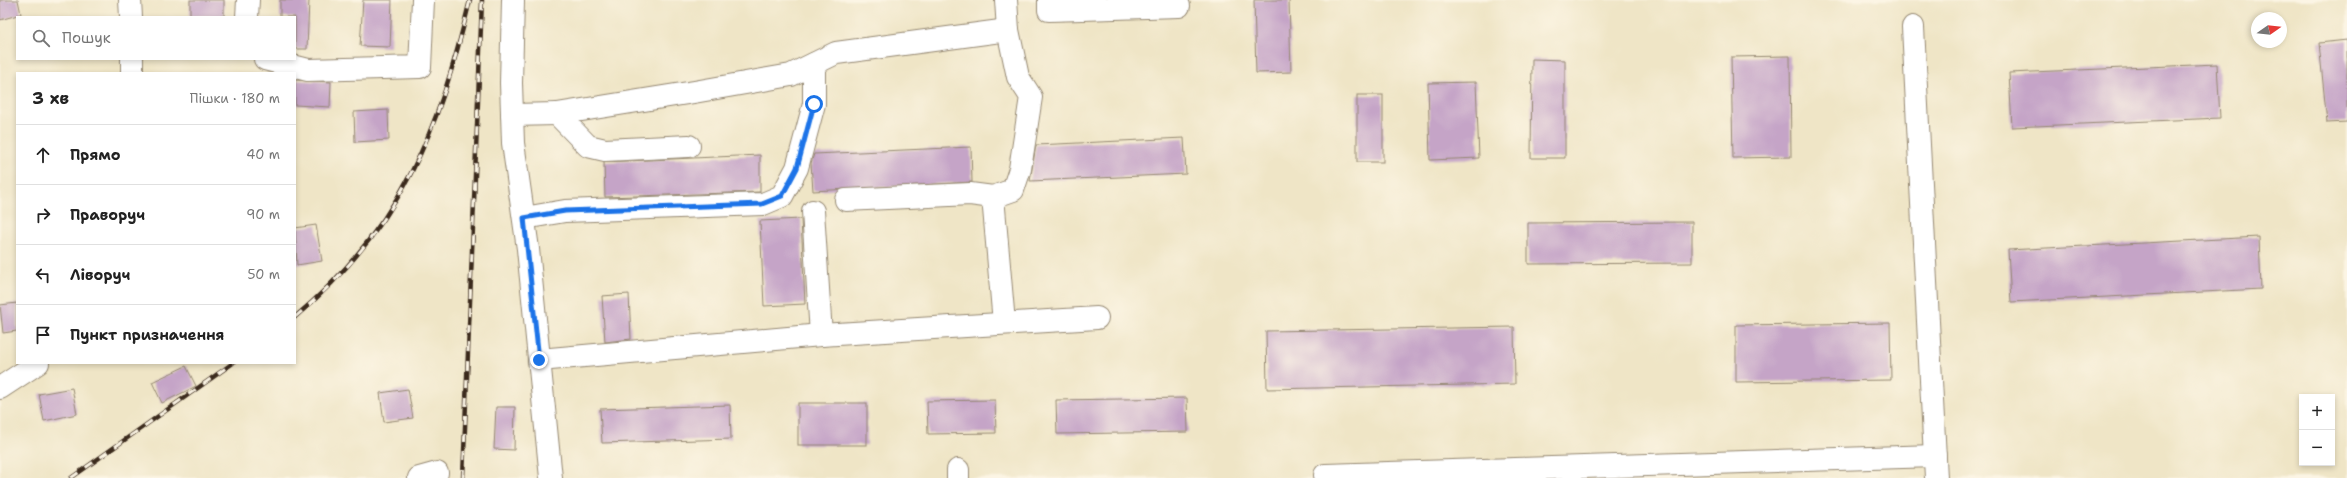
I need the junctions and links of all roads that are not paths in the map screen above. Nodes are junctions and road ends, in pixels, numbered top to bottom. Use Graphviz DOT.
graph roads {
  1 [pos="130,0"];
  2 [pos="248,0"];
  3 [pos="423,0"];
  4 [pos="513,0"];
  5 [pos="1006,0"];
  6 [pos="1049,0"];
  7 [pos="1179,6"];
  8 [pos="131,16"];
  9 [pos="247,16"];
  10 [pos="1913,27"];
  11 [pos="1008,30"];
  12 [pos="132,60"];
  13 [pos="269,60"];
  14 [pos="814,64"];
  15 [pos="132,72"];
  16 [pos="557,114"];
  17 [pos="512,115"];
  18 [pos="690,146"];
  19 [pos="993,197"];
  20 [pos="846,200"];
  21 [pos="813,212"];
  22 [pos="524,218"];
  23 [pos="1097,318"];
  24 [pos="1004,323"];
  25 [pos="821,336"];
  26 [pos="539,360"];
  27 [pos="36,364"];
  28 [pos="0,388"];
  29 [pos="1935,456"];
  30 [pos="551,478"];
  31 [pos="1326,478"];
  32 [pos="1936,478"];
  1 -- 8 [label="street"];
  2 -- 9 [label="street"];
  3 -- 13 [label="street"];
  4 -- 17 [label="street"];
  5 -- 11 [label="street"];
  6 -- 7 [label="street"];
  10 -- 29 [label="street"];
  11 -- 14 [label="street"];
  11 -- 19 [label="street"];
  12 -- 15 [label="street"];
  14 -- 16 [label="street"];
  14 -- 22 [label="street"];
  16 -- 17 [label="street"];
  16 -- 18 [label="street"];
  17 -- 22 [label="street"];
  19 -- 20 [label="street"];
  19 -- 24 [label="street"];
  21 -- 25 [label="street"];
  22 -- 26 [label="street"];
  23 -- 24 [label="street"];
  24 -- 25 [label="street"];
  25 -- 26 [label="street"];
  26 -- 30 [label="street"];
  27 -- 28 [label="street"];
  29 -- 31 [label="street"];
  29 -- 32 [label="street"];
}
